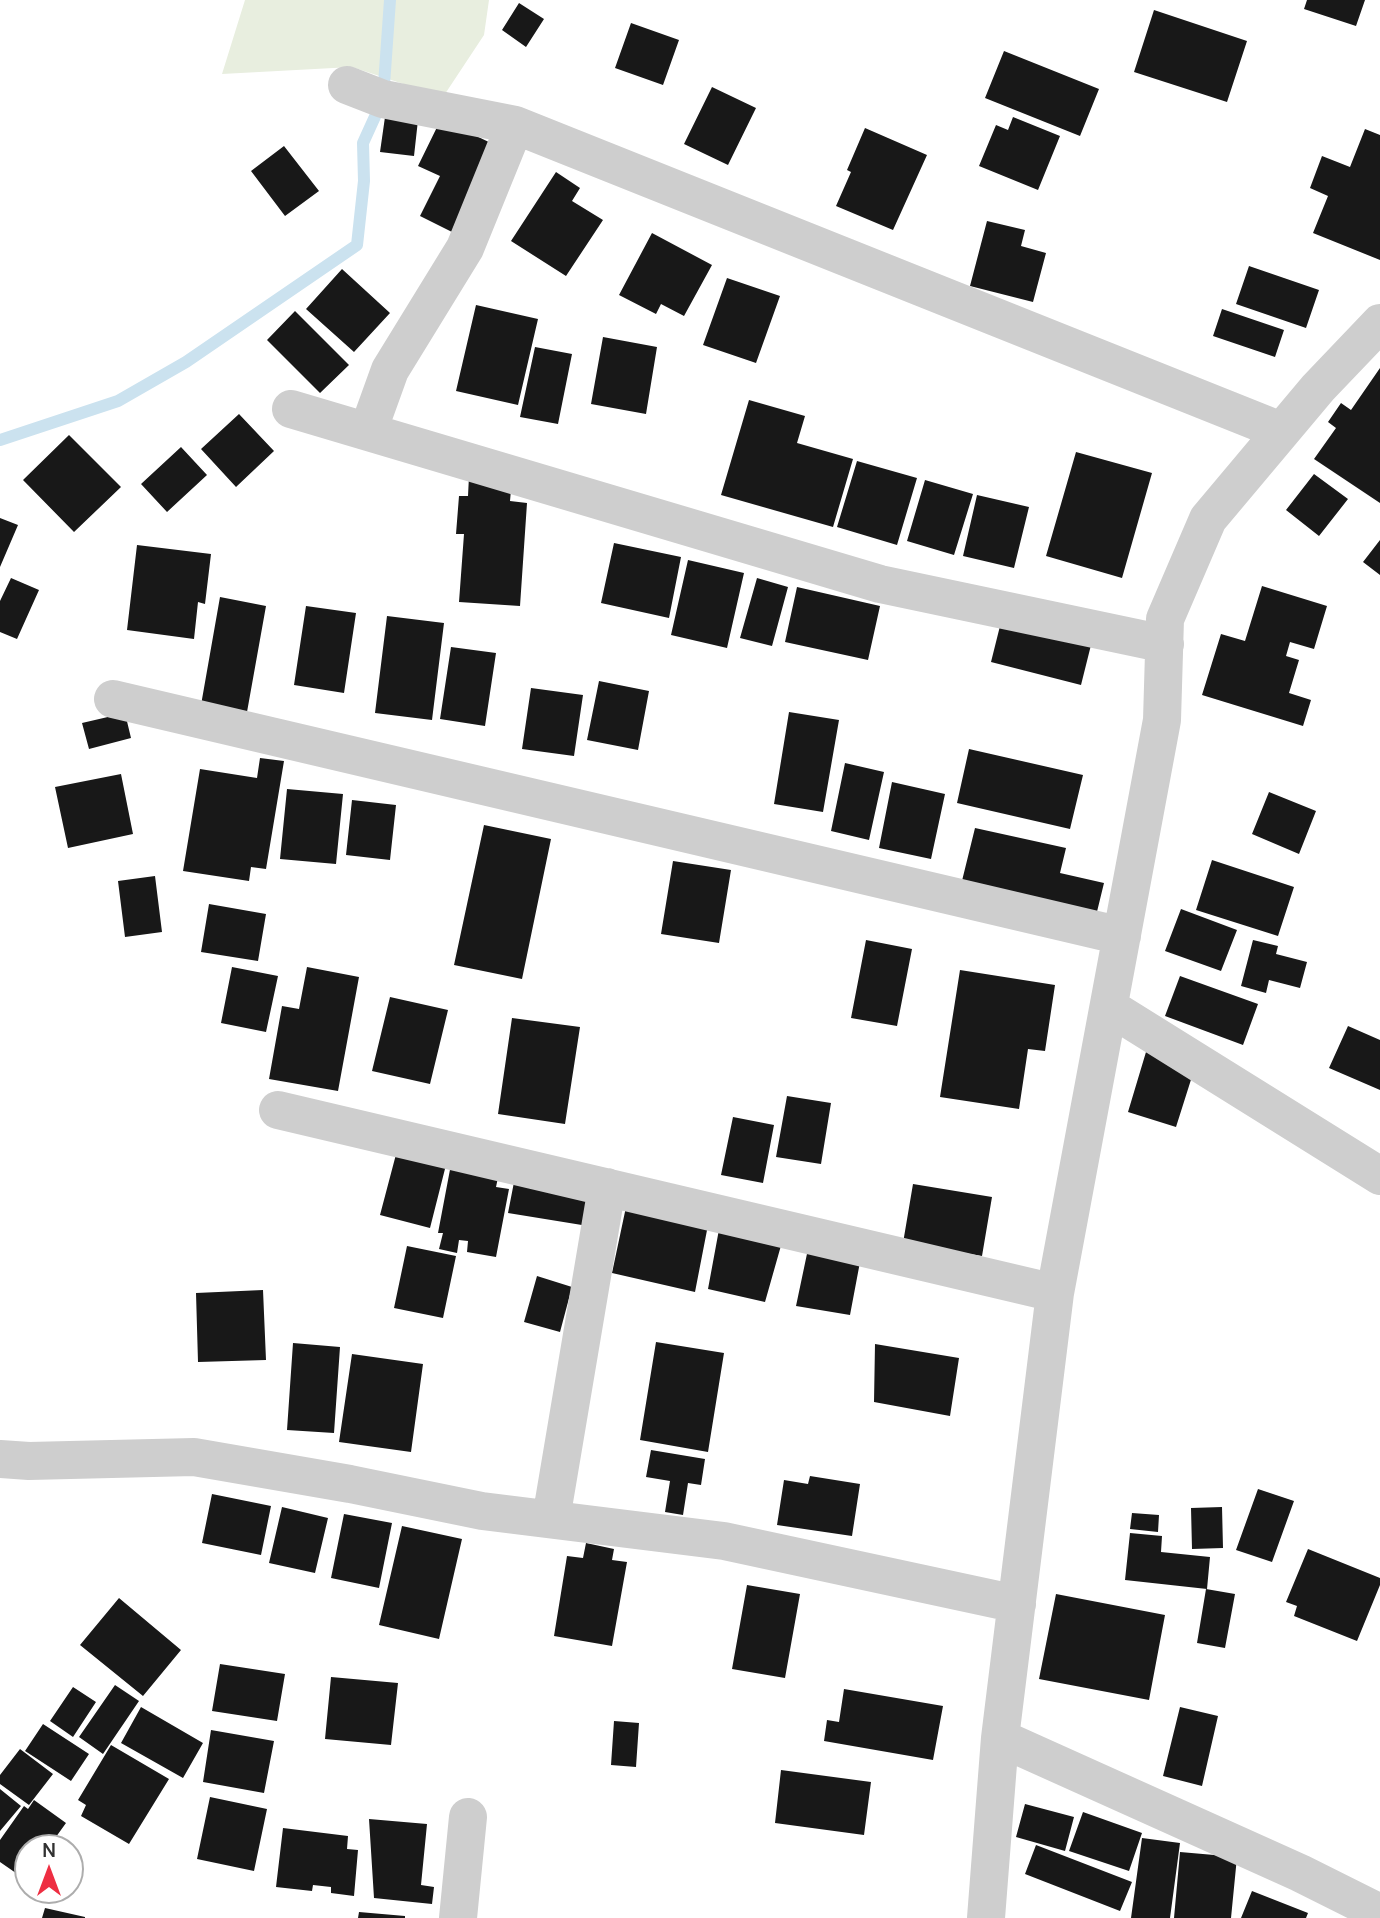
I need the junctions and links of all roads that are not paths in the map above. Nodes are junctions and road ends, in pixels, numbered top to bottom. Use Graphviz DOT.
graph roads {
  1 [pos="347,85"];
  2 [pos="515,125"];
  3 [pos="1380,323"];
  4 [pos="291,408"];
  5 [pos="368,431"];
  6 [pos="1281,431"];
  7 [pos="1165,644"];
  8 [pos="113,699"];
  9 [pos="1122,936"];
  10 [pos="1109,1007"];
  11 [pos="278,1110"];
  12 [pos="1380,1175"];
  13 [pos="607,1187"];
  14 [pos="1055,1293"];
  15 [pos="0,1459"];
  16 [pos="551,1519"];
  17 [pos="1017,1604"];
  18 [pos="1000,1738"];
  19 [pos="468,1817"];
  20 [pos="1380,1913"];
  21 [pos="458,1918"];
  22 [pos="986,1918"];
  1 -- 2 [label="street"];
  2 -- 5 [label="street"];
  2 -- 6 [label="street"];
  3 -- 6 [label="street"];
  4 -- 5 [label="street"];
  5 -- 7 [label="street"];
  6 -- 7 [label="street"];
  7 -- 9 [label="street"];
  8 -- 9 [label="street"];
  9 -- 10 [label="street"];
  10 -- 12 [label="street"];
  10 -- 14 [label="street"];
  11 -- 13 [label="street"];
  13 -- 14 [label="street"];
  13 -- 16 [label="street"];
  14 -- 17 [label="street"];
  15 -- 16 [label="street"];
  16 -- 17 [label="street"];
  17 -- 18 [label="street"];
  18 -- 20 [label="street"];
  18 -- 22 [label="street"];
  19 -- 21 [label="street"];
}
